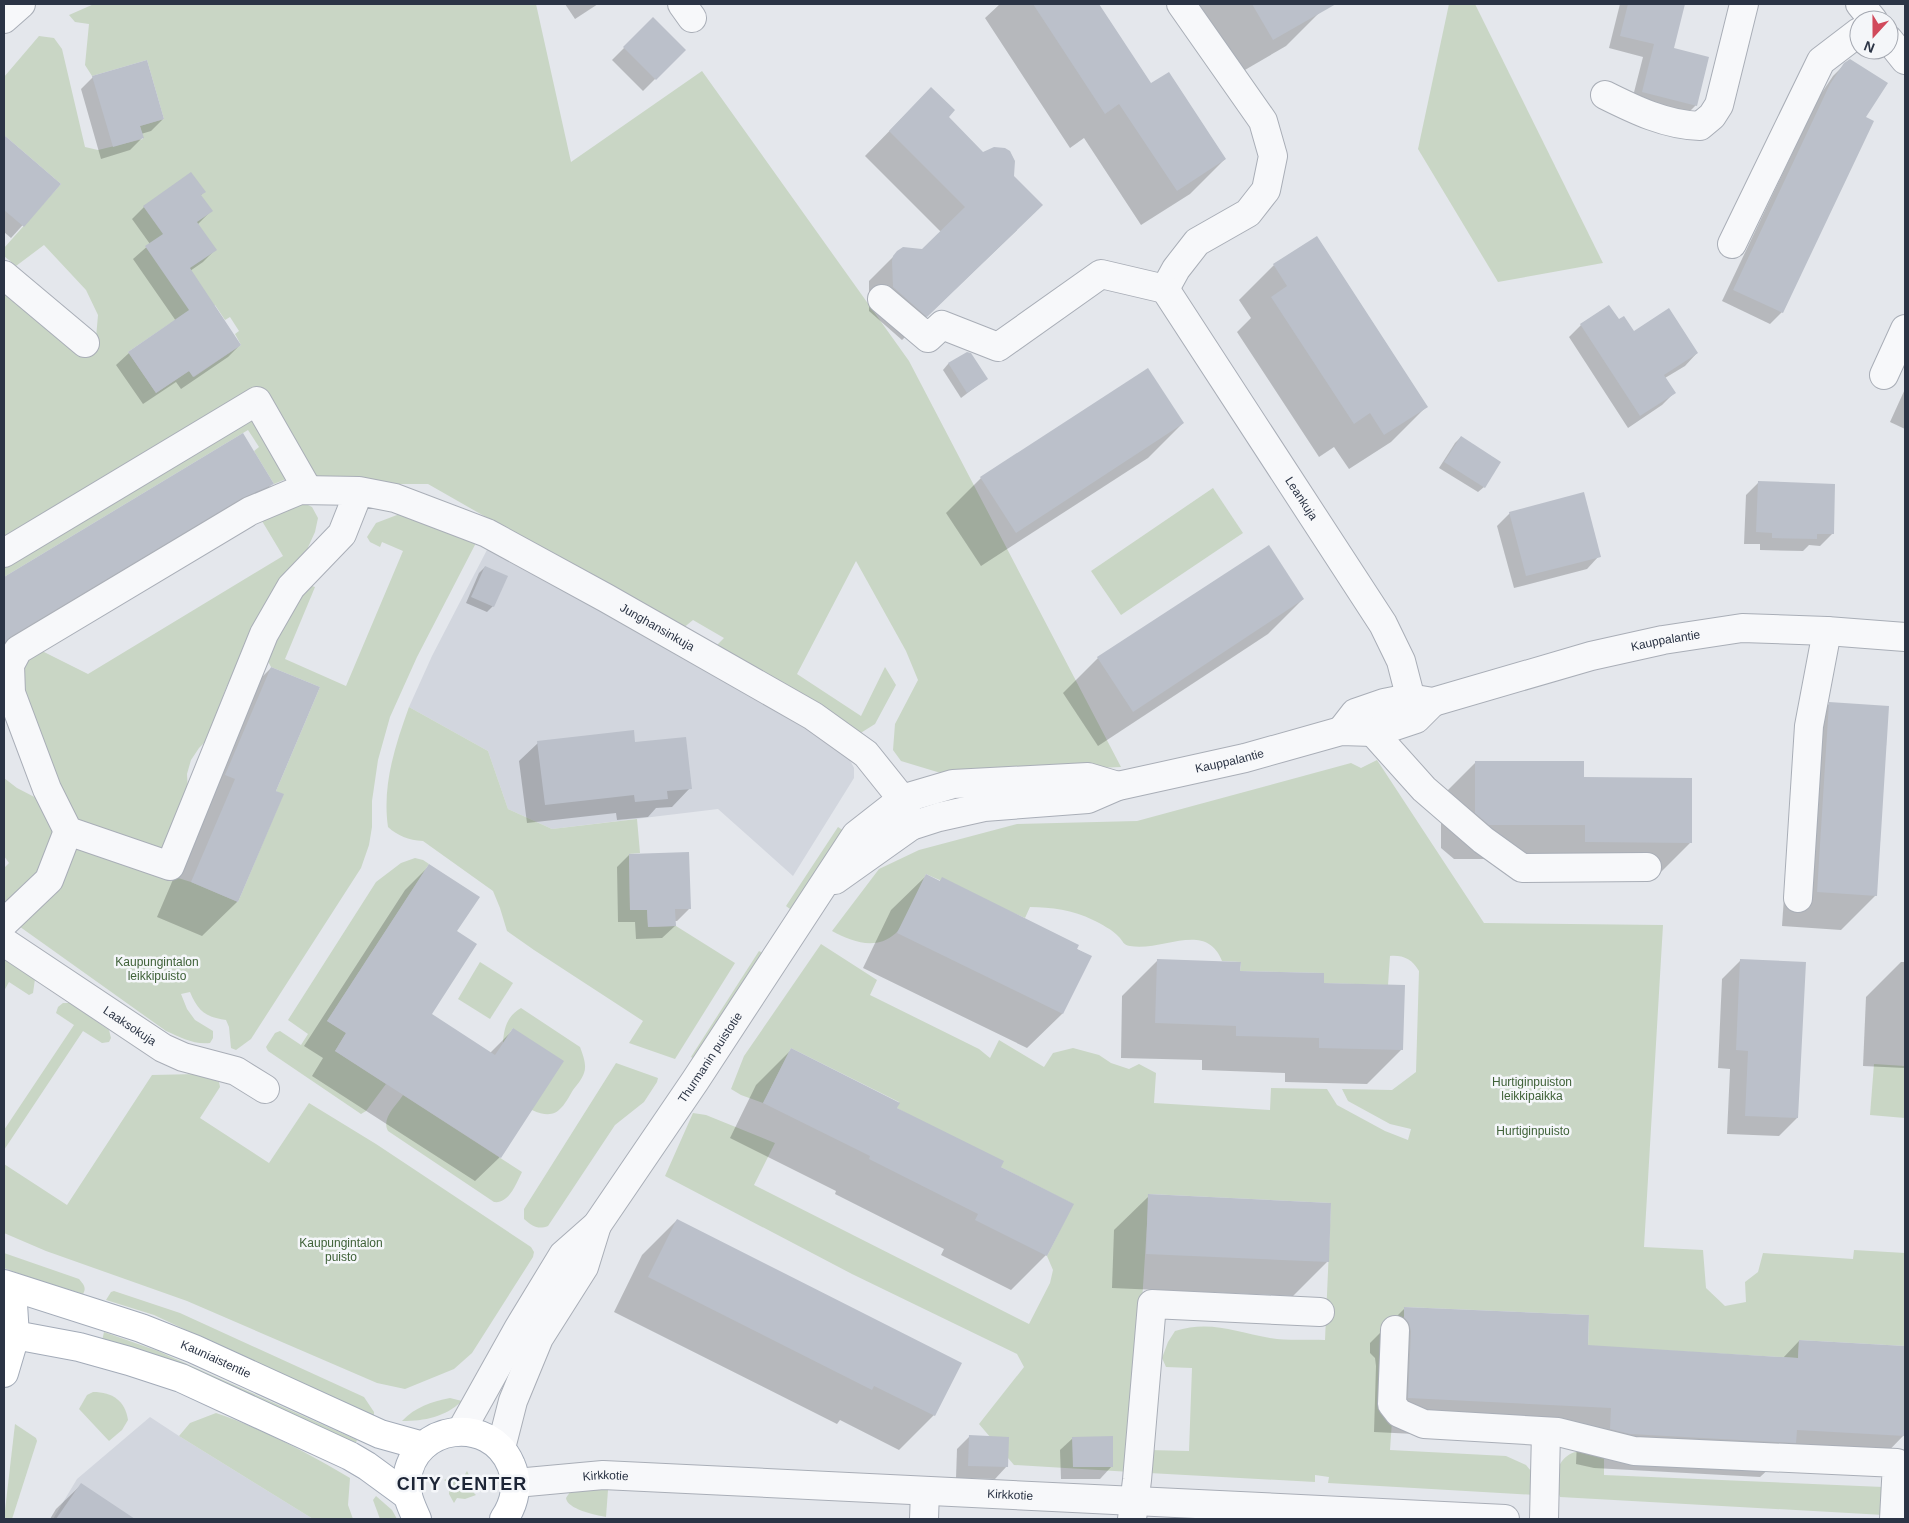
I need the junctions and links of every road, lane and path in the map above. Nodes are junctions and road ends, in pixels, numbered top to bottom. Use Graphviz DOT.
graph roads {
  1 [pos="21,4"];
  2 [pos="1181,4"];
  3 [pos="1744,4"];
  4 [pos="4,19"];
  5 [pos="1849,40"];
  6 [pos="1605,95"];
  7 [pos="1732,244"];
  8 [pos="4,274"];
  9 [pos="1166,290"];
  10 [pos="882,300"];
  11 [pos="1905,329"];
  12 [pos="85,343"];
  13 [pos="1884,375"];
  14 [pos="308,490"];
  15 [pos="359,491"];
  16 [pos="4,553"];
  17 [pos="1827,631"];
  18 [pos="1905,637"];
  19 [pos="7,672"];
  20 [pos="1419,706"];
  21 [pos="1356,726"];
  22 [pos="1118,786"];
  23 [pos="902,799"];
  24 [pos="911,826"];
  25 [pos="68,831"];
  26 [pos="1647,867"];
  27 [pos="822,889"];
  28 [pos="1798,898"];
  29 [pos="4,923"];
  30 [pos="4,942"];
  31 [pos="265,1089"];
  32 [pos="597,1224"];
  33 [pos="6,1289"];
  34 [pos="1320,1312"];
  35 [pos="1395,1330"];
  36 [pos="9,1335"];
  37 [pos="4,1373"];
  38 [pos="461,1431"];
  39 [pos="1546,1432"];
  40 [pos="423,1446"];
  41 [pos="501,1448"];
  42 [pos="516,1483"];
  43 [pos="925,1491"];
  44 [pos="412,1508"];
  45 [pos="1133,1510"];
  46 [pos="1346,1515"];
  47 [pos="508,1516"];
  48 [pos="924,1519"];
  49 [pos="1505,1519"];
  50 [pos="1544,1519"];
  51 [pos="1894,1519"];
  1 -- 4 [label="street"];
  2 -- 9 [label="street"];
  3 -- 6 [label="street"];
  5 -- 7 [label="street"];
  8 -- 12 [label="street"];
  9 -- 10 [label="street"];
  9 -- 20 [label="street, Leankuja"];
  11 -- 13 [label="street"];
  14 -- 15 [label="street, Junghansinkuja"];
  14 -- 16 [label="street"];
  14 -- 19 [label="street, Junghansinkuja"];
  15 -- 23 [label="street, Junghansinkuja"];
  15 -- 25 [label="street"];
  17 -- 18 [label="street, Kauppalantie"];
  17 -- 20 [label="street, Kauppalantie"];
  17 -- 28 [label="street"];
  19 -- 25 [label="street"];
  20 -- 21 [label="street, Kauppalantie"];
  21 -- 22 [label="street, Kauppalantie"];
  21 -- 26 [label="street"];
  22 -- 23 [label="street, Kauppalantie"];
  22 -- 24 [label="street, Kauppalantie"];
  23 -- 24 [label="street, Junghansinkuja"];
  23 -- 27 [label="street, Thurmanin puistotie"];
  24 -- 27 [label="street, Thurmanin puistotie"];
  25 -- 29 [label="street"];
  27 -- 32 [label="street, Thurmanin puistotie"];
  30 -- 31 [label="street, Laaksokuja"];
  32 -- 38 [label="street, Thurmanin puistotie"];
  32 -- 41 [label="street, Thurmanin puistotie"];
  33 -- 36 [label="main road"];
  33 -- 40 [label="main road, Kauniaistentie"];
  34 -- 45 [label="street"];
  35 -- 39 [label="street"];
  36 -- 37 [label="main road"];
  36 -- 44 [label="main road"];
  38 -- 40 [label="main road"];
  38 -- 41 [label="main road"];
  39 -- 50 [label="street"];
  39 -- 51 [label="street"];
  40 -- 44 [label="main road"];
  41 -- 42 [label="main road"];
  42 -- 43 [label="street, Kirkkotie"];
  42 -- 47 [label="main road"];
  43 -- 45 [label="street, Kirkkotie"];
  43 -- 48 [label="street"];
  45 -- 46 [label="street, Kirkkotie"];
  46 -- 49 [label="street, Kirkkotie"];
}
